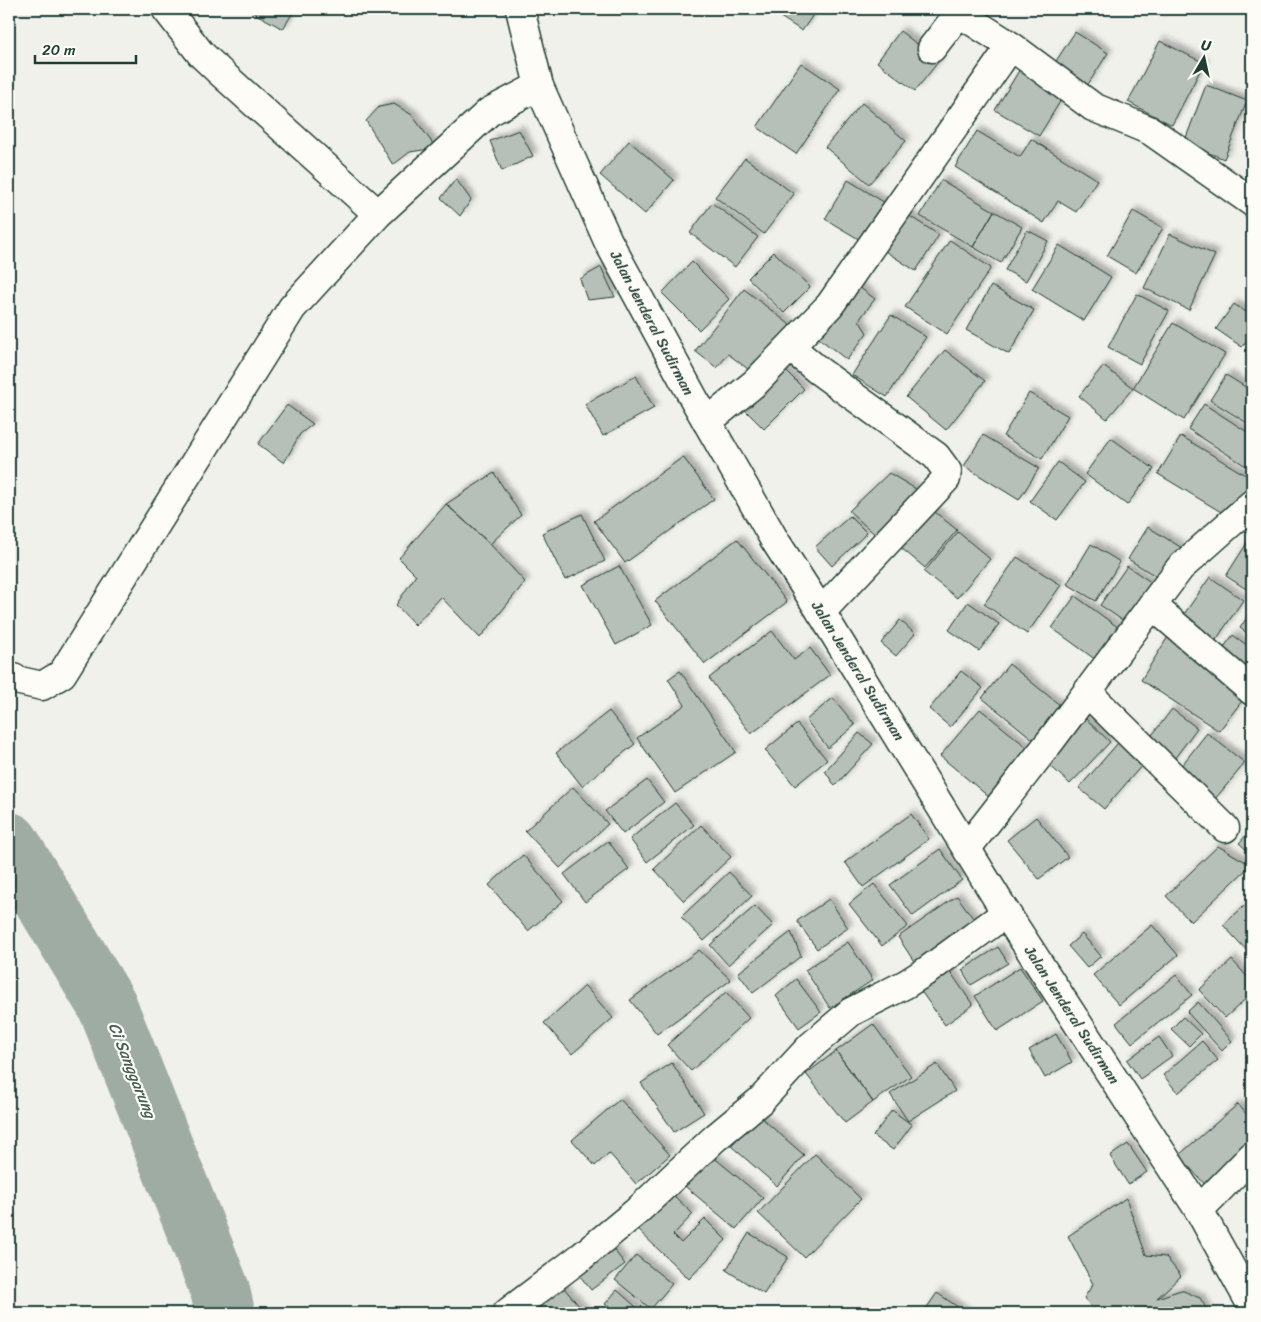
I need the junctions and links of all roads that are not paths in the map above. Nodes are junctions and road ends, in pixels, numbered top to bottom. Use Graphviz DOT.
graph roads {
  1 [pos="166,9"];
  2 [pos="520,9"];
  3 [pos="961,11"];
  4 [pos="1011,46"];
  5 [pos="932,48"];
  6 [pos="539,86"];
  7 [pos="1252,202"];
  8 [pos="378,214"];
  9 [pos="790,347"];
  10 [pos="707,422"];
  11 [pos="1252,504"];
  12 [pos="1152,605"];
  13 [pos="821,612"];
  14 [pos="9,676"];
  15 [pos="1252,691"];
  16 [pos="1087,692"];
  17 [pos="1225,828"];
  18 [pos="967,848"];
  19 [pos="1006,913"];
  20 [pos="1252,1156"];
  21 [pos="1199,1210"];
  22 [pos="1252,1306"];
  23 [pos="507,1313"];
  1 -- 8 [label="street"];
  2 -- 6 [label="street, Jalan Jenderal Sudirman"];
  3 -- 4 [label="street"];
  3 -- 5 [label="street"];
  4 -- 7 [label="street"];
  4 -- 9 [label="street"];
  6 -- 8 [label="street"];
  6 -- 10 [label="street, Jalan Jenderal Sudirman"];
  8 -- 14 [label="street"];
  9 -- 10 [label="street"];
  9 -- 13 [label="street"];
  10 -- 13 [label="street, Jalan Jenderal Sudirman"];
  11 -- 12 [label="street"];
  12 -- 15 [label="street"];
  12 -- 16 [label="street"];
  13 -- 18 [label="street, Jalan Jenderal Sudirman"];
  16 -- 17 [label="street"];
  16 -- 18 [label="street"];
  18 -- 19 [label="street, Jalan Jenderal Sudirman"];
  19 -- 21 [label="street, Jalan Jenderal Sudirman"];
  19 -- 23 [label="street"];
  20 -- 21 [label="street"];
  21 -- 22 [label="street, Jalan Jenderal Sudirman"];
}
